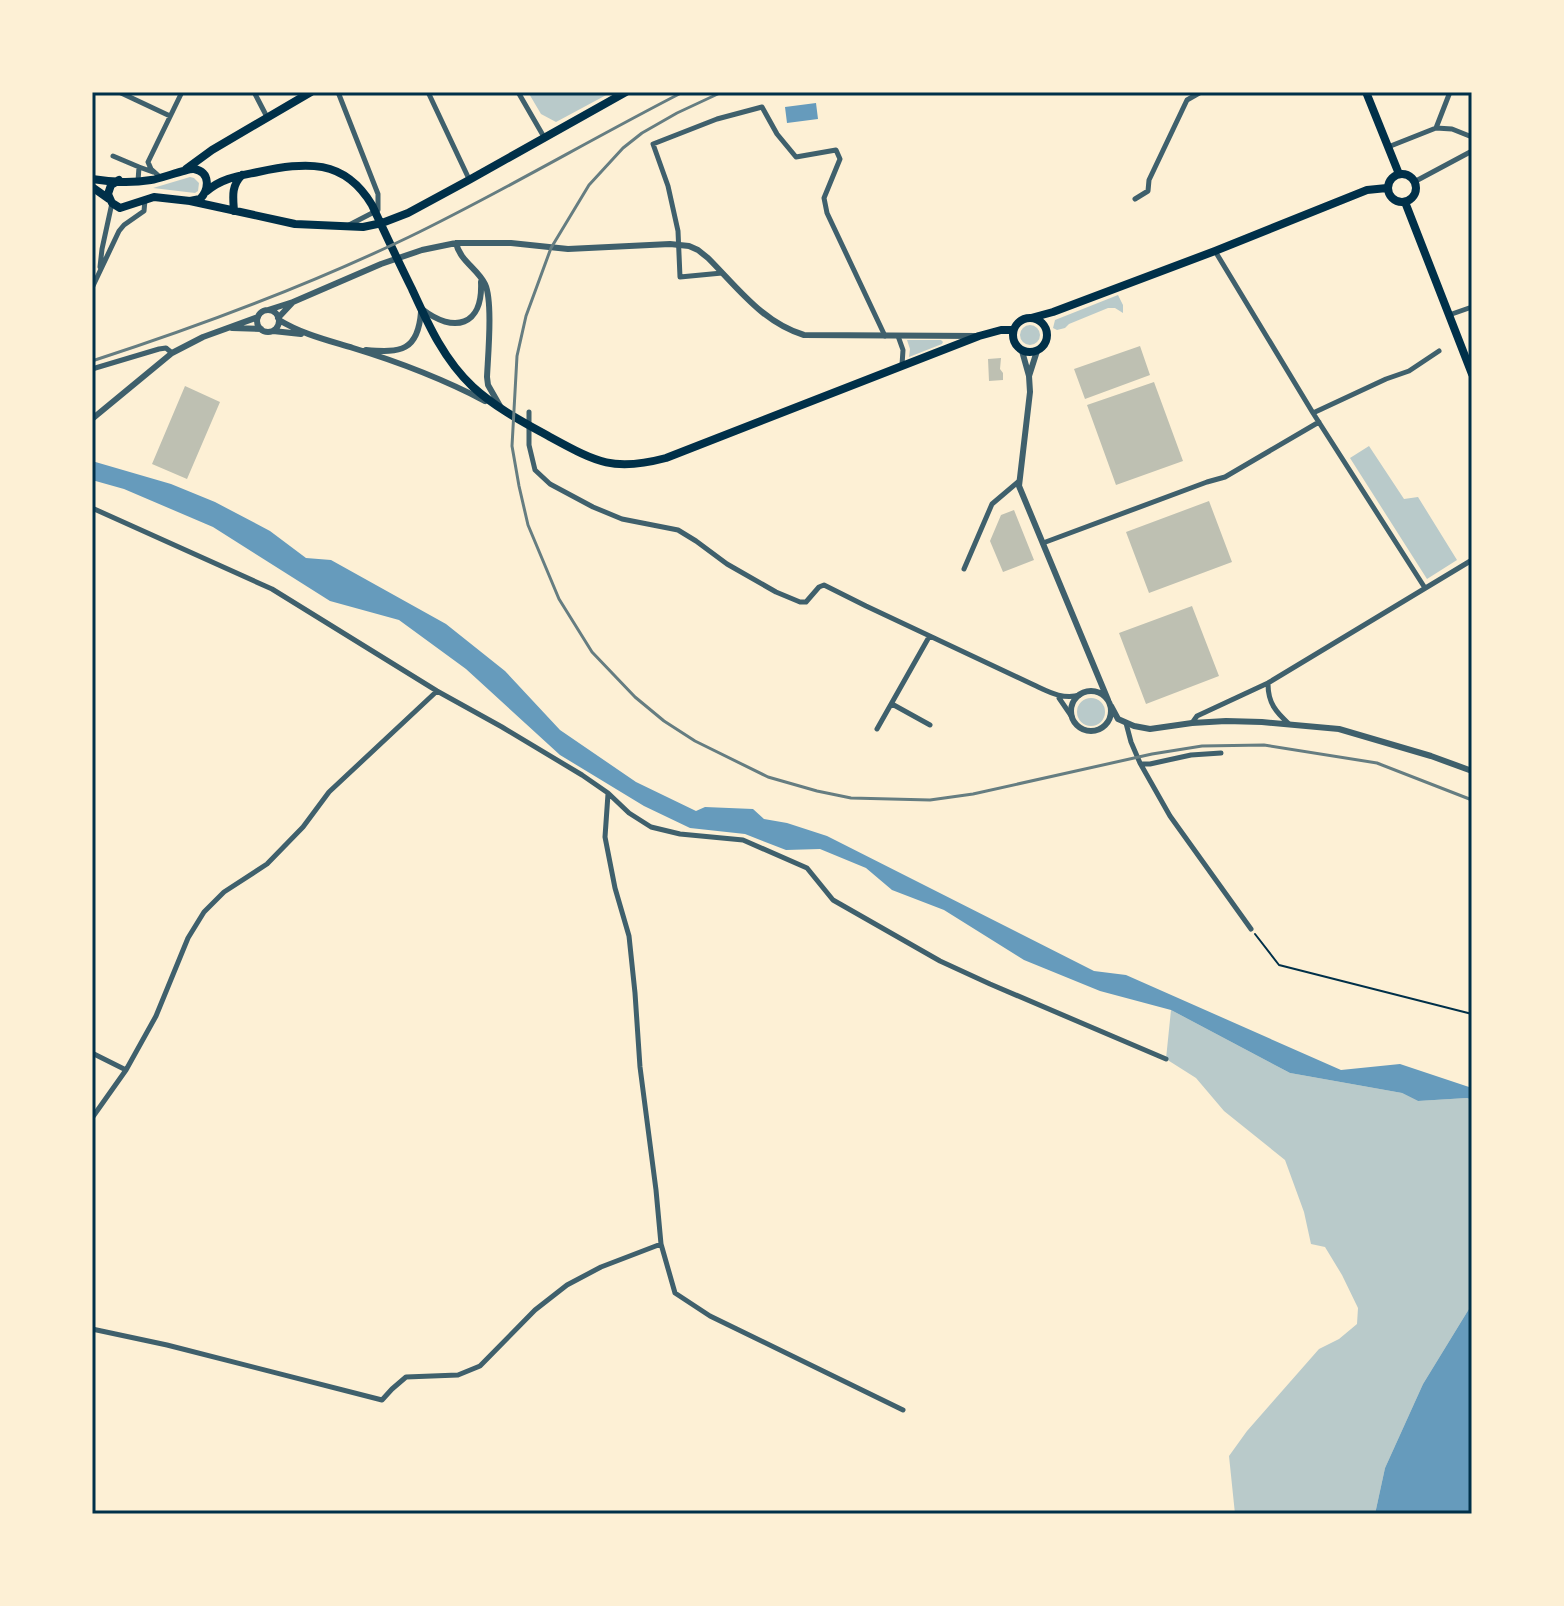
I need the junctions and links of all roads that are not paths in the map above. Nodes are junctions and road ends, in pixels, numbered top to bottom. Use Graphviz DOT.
graph roads {
  1 [pos="119,92"];
  2 [pos="182,92"];
  3 [pos="254,92"];
  4 [pos="311,92"];
  5 [pos="338,92"];
  6 [pos="428,92"];
  7 [pos="518,92"];
  8 [pos="1201,92"];
  9 [pos="1366,92"];
  10 [pos="1450,92"];
  11 [pos="620,93"];
  12 [pos="170,116"];
  13 [pos="267,117"];
  14 [pos="1436,128"];
  15 [pos="544,137"];
  16 [pos="1472,137"];
  17 [pos="1388,147"];
  18 [pos="1472,151"];
  19 [pos="113,156"];
  20 [pos="139,167"];
  21 [pos="185,170"];
  22 [pos="202,174"];
  23 [pos="1399,174"];
  24 [pos="158,175"];
  25 [pos="245,175"];
  26 [pos="92,179"];
  27 [pos="224,179"];
  28 [pos="119,180"];
  29 [pos="469,180"];
  30 [pos="138,181"];
  31 [pos="1414,182"];
  32 [pos="92,187"];
  33 [pos="1387,188"];
  34 [pos="207,191"];
  35 [pos="145,199"];
  36 [pos="1135,199"];
  37 [pos="110,201"];
  38 [pos="190,201"];
  39 [pos="1405,202"];
  40 [pos="130,206"];
  41 [pos="234,211"];
  42 [pos="135,217"];
  43 [pos="344,227"];
  44 [pos="456,243"];
  45 [pos="679,245"];
  46 [pos="1215,251"];
  47 [pos="100,272"];
  48 [pos="723,273"];
  49 [pos="481,278"];
  50 [pos="92,288"];
  51 [pos="293,302"];
  52 [pos="1472,307"];
  53 [pos="421,308"];
  54 [pos="266,311"];
  55 [pos="1053,312"];
  56 [pos="1449,315"];
  57 [pos="258,317"];
  58 [pos="1031,318"];
  59 [pos="279,319"];
  60 [pos="1045,326"];
  61 [pos="229,328"];
  62 [pos="261,329"];
  63 [pos="1013,330"];
  64 [pos="273,331"];
  65 [pos="308,335"];
  66 [pos="885,336"];
  67 [pos="898,336"];
  68 [pos="979,336"];
  69 [pos="355,349"];
  70 [pos="1022,351"];
  71 [pos="1037,351"];
  72 [pos="1439,351"];
  73 [pos="172,353"];
  74 [pos="902,366"];
  75 [pos="92,369"];
  76 [pos="1472,374"];
  77 [pos="1029,376"];
  78 [pos="502,410"];
  79 [pos="529,412"];
  80 [pos="1313,413"];
  81 [pos="92,419"];
  82 [pos="1319,422"];
  83 [pos="1018,482"];
  84 [pos="92,508"];
  85 [pos="1043,543"];
  86 [pos="1472,560"];
  87 [pos="964,569"];
  88 [pos="1425,588"];
  89 [pos="929,637"];
  90 [pos="1096,674"];
  91 [pos="1268,683"];
  92 [pos="437,691"];
  93 [pos="1082,693"];
  94 [pos="1055,695"];
  95 [pos="1109,703"];
  96 [pos="892,704"];
  97 [pos="1072,717"];
  98 [pos="1126,723"];
  99 [pos="1192,723"];
  100 [pos="1289,724"];
  101 [pos="930,725"];
  102 [pos="877,729"];
  103 [pos="1100,729"];
  104 [pos="1221,753"];
  105 [pos="1141,764"];
  106 [pos="1472,771"];
  107 [pos="608,793"];
  108 [pos="1251,929"];
  109 [pos="92,1053"];
  110 [pos="1166,1059"];
  111 [pos="126,1070"];
  112 [pos="92,1118"];
  113 [pos="661,1244"];
  114 [pos="92,1329"];
  115 [pos="903,1410"];
  1 -- 12 [label="street"];
  2 -- 12 [label="street"];
  3 -- 13 [label="street"];
  4 -- 13 [label="main road"];
  5 -- 43 [label="street"];
  6 -- 29 [label="street"];
  7 -- 15 [label="street"];
  8 -- 36 [label="street"];
  9 -- 17 [label="main road"];
  10 -- 14 [label="street"];
  11 -- 15 [label="main road"];
  12 -- 24 [label="street"];
  13 -- 21 [label="main road"];
  14 -- 16 [label="street"];
  14 -- 17 [label="street"];
  15 -- 29 [label="main road"];
  17 -- 23 [label="main road"];
  18 -- 31 [label="street"];
  19 -- 20 [label="street"];
  20 -- 24 [label="street"];
  20 -- 30 [label="street"];
  21 -- 22 [label="main road"];
  21 -- 24 [label="main road"];
  22 -- 27 [label="main road"];
  22 -- 34 [label="main road"];
  23 -- 31 [label="main road"];
  23 -- 33 [label="main road"];
  24 -- 30 [label="main road"];
  25 -- 27 [label="main road"];
  25 -- 41 [label="main road"];
  25 -- 53 [label="main road"];
  26 -- 28 [label="main road"];
  27 -- 34 [label="main road"];
  28 -- 30 [label="main road"];
  28 -- 37 [label="main road"];
  29 -- 43 [label="main road"];
  31 -- 39 [label="main road"];
  32 -- 37 [label="main road"];
  33 -- 39 [label="main road"];
  33 -- 46 [label="main road"];
  34 -- 38 [label="main road"];
  35 -- 38 [label="main road"];
  35 -- 40 [label="main road"];
  35 -- 42 [label="street"];
  37 -- 40 [label="main road"];
  37 -- 47 [label="street"];
  38 -- 41 [label="main road"];
  39 -- 56 [label="main road"];
  40 -- 42 [label="street"];
  41 -- 43 [label="main road"];
  42 -- 47 [label="street"];
  44 -- 45 [label="street"];
  44 -- 49 [label="street"];
  44 -- 51 [label="street"];
  45 -- 48 [label="street"];
  45 -- 48 [label="street"];
  45 -- 66 [label="street"];
  46 -- 55 [label="main road"];
  46 -- 80 [label="street"];
  47 -- 50 [label="street"];
  48 -- 66 [label="street"];
  49 -- 53 [label="street"];
  49 -- 78 [label="street"];
  51 -- 54 [label="street"];
  51 -- 59 [label="street"];
  52 -- 56 [label="street"];
  53 -- 69 [label="street"];
  53 -- 78 [label="main road"];
  54 -- 57 [label="street"];
  54 -- 59 [label="street"];
  55 -- 58 [label="main road"];
  55 -- 60 [label="main road"];
  56 -- 76 [label="main road"];
  57 -- 61 [label="street"];
  57 -- 62 [label="street"];
  58 -- 60 [label="main road"];
  58 -- 63 [label="main road"];
  59 -- 64 [label="street"];
  59 -- 65 [label="street"];
  60 -- 71 [label="main road"];
  61 -- 62 [label="street"];
  61 -- 73 [label="street"];
  62 -- 64 [label="street"];
  63 -- 68 [label="main road"];
  63 -- 70 [label="main road"];
  64 -- 65 [label="street"];
  65 -- 69 [label="street"];
  66 -- 67 [label="street"];
  67 -- 68 [label="street"];
  67 -- 74 [label="street"];
  68 -- 74 [label="main road"];
  69 -- 78 [label="street"];
  70 -- 71 [label="main road"];
  70 -- 77 [label="street"];
  71 -- 77 [label="street"];
  72 -- 80 [label="street"];
  73 -- 75 [label="street"];
  73 -- 81 [label="street"];
  74 -- 78 [label="main road"];
  77 -- 83 [label="street"];
  79 -- 89 [label="street"];
  80 -- 82 [label="street"];
  82 -- 85 [label="street"];
  82 -- 88 [label="street"];
  83 -- 85 [label="street"];
  83 -- 87 [label="street"];
  84 -- 92 [label="street"];
  85 -- 90 [label="street"];
  86 -- 88 [label="street"];
  88 -- 91 [label="street"];
  89 -- 94 [label="street"];
  89 -- 96 [label="street"];
  90 -- 93 [label="street"];
  90 -- 95 [label="street"];
  91 -- 99 [label="street"];
  91 -- 100 [label="street"];
  92 -- 107 [label="street"];
  92 -- 111 [label="street"];
  93 -- 94 [label="street"];
  93 -- 95 [label="street"];
  93 -- 97 [label="street"];
  94 -- 97 [label="street"];
  95 -- 98 [label="street"];
  95 -- 103 [label="street"];
  96 -- 101 [label="street"];
  96 -- 102 [label="street"];
  97 -- 103 [label="street"];
  98 -- 99 [label="street"];
  98 -- 103 [label="street"];
  98 -- 105 [label="street"];
  99 -- 100 [label="street"];
  100 -- 106 [label="street"];
  104 -- 105 [label="street"];
  105 -- 108 [label="street"];
  107 -- 110 [label="street"];
  107 -- 113 [label="street"];
  109 -- 111 [label="street"];
  111 -- 112 [label="street"];
  113 -- 114 [label="street"];
  113 -- 115 [label="street"];
}
